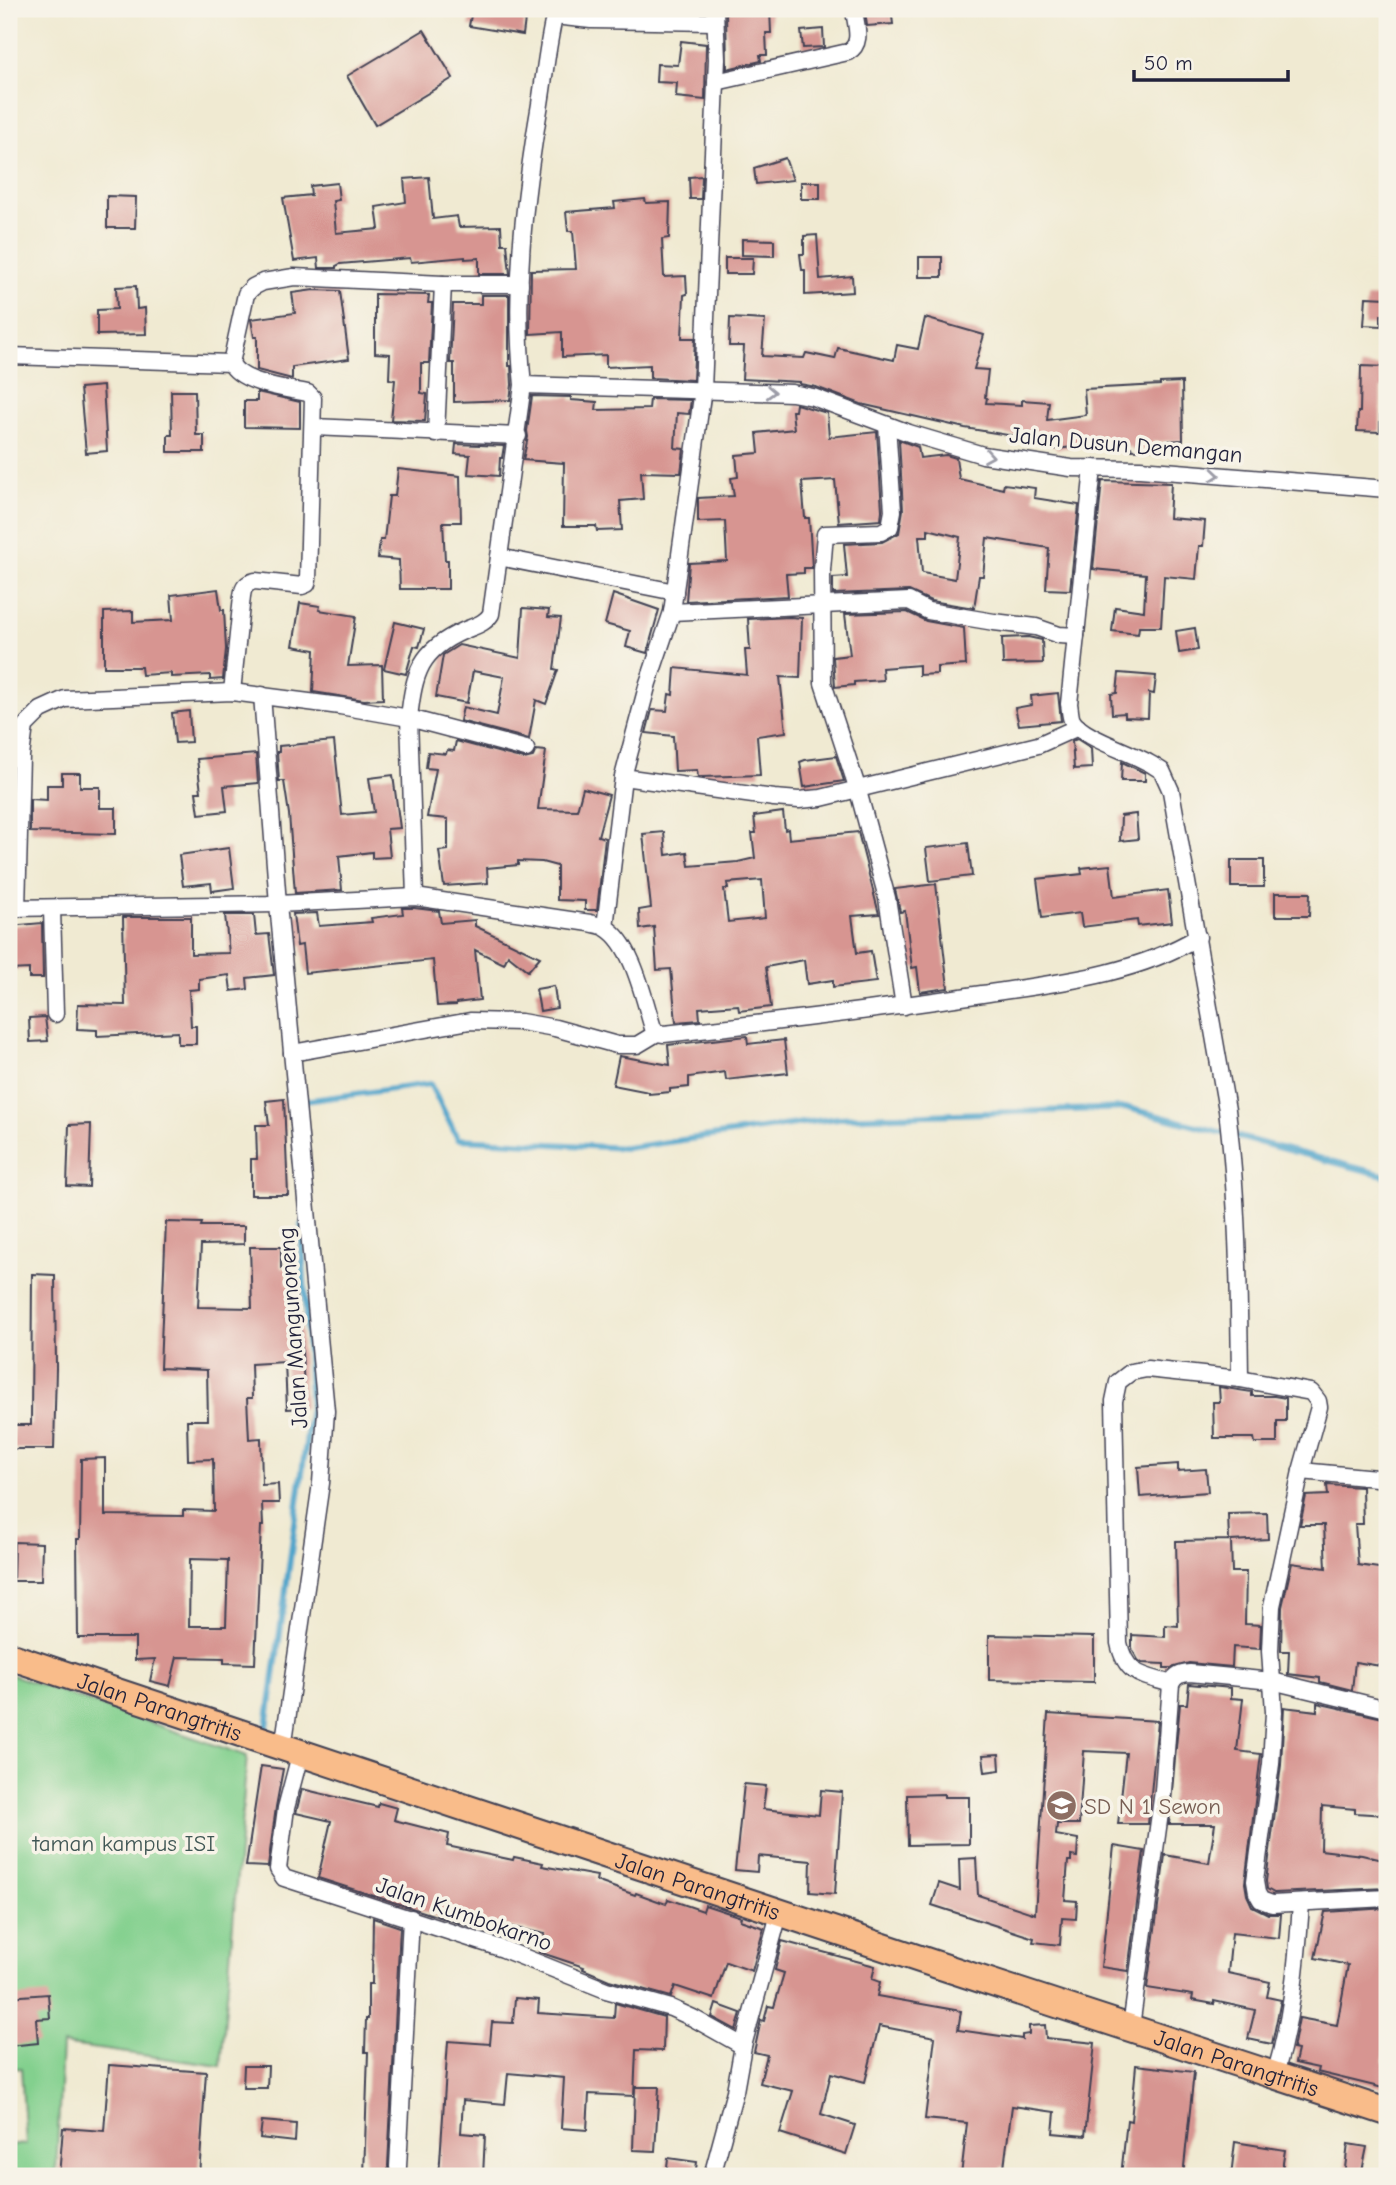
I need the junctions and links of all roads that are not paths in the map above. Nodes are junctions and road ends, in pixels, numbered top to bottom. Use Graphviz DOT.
graph roads {
  1 [pos="854,9"];
  2 [pos="555,12"];
  3 [pos="715,15"];
  4 [pos="716,82"];
  5 [pos="443,284"];
  6 [pos="520,284"];
  7 [pos="9,356"];
  8 [pos="231,363"];
  9 [pos="523,385"];
  10 [pos="703,389"];
  11 [pos="887,425"];
  12 [pos="313,427"];
  13 [pos="436,434"];
  14 [pos="517,436"];
  15 [pos="1093,468"];
  16 [pos="1387,489"];
  17 [pos="499,557"];
  18 [pos="675,592"];
  19 [pos="822,605"];
  20 [pos="672,612"];
  21 [pos="1076,636"];
  22 [pos="232,692"];
  23 [pos="262,695"];
  24 [pos="408,718"];
  25 [pos="1078,727"];
  26 [pos="526,749"];
  27 [pos="623,776"];
  28 [pos="857,787"];
  29 [pos="415,897"];
  30 [pos="278,904"];
  31 [pos="13,909"];
  32 [pos="52,909"];
  33 [pos="605,927"];
  34 [pos="1198,937"];
  35 [pos="904,1006"];
  36 [pos="55,1014"];
  37 [pos="657,1033"];
  38 [pos="292,1053"];
  39 [pos="1240,1379"];
  40 [pos="1301,1471"];
  41 [pos="1387,1479"];
  42 [pos="9,1656"];
  43 [pos="1272,1681"];
  44 [pos="1171,1685"];
  45 [pos="1387,1710"];
  46 [pos="291,1752"];
  47 [pos="1387,1898"];
  48 [pos="1301,1903"];
  49 [pos="779,1914"];
  50 [pos="411,1918"];
  51 [pos="1131,2027"];
  52 [pos="743,2046"];
  53 [pos="1275,2075"];
  54 [pos="1387,2112"];
  55 [pos="398,2167"];
  56 [pos="712,2176"];
  1 -- 4 [label="street"];
  2 -- 3 [label="street"];
  2 -- 6 [label="street"];
  3 -- 4 [label="street"];
  4 -- 10 [label="street"];
  5 -- 6 [label="street"];
  5 -- 8 [label="street"];
  5 -- 13 [label="street"];
  6 -- 9 [label="street"];
  7 -- 8 [label="street"];
  8 -- 12 [label="street"];
  9 -- 10 [label="street, Jalan Dusun Demangan"];
  9 -- 14 [label="street"];
  10 -- 11 [label="street, Jalan Dusun Demangan, one-way"];
  10 -- 18 [label="street"];
  11 -- 15 [label="street, Jalan Dusun Demangan, one-way"];
  11 -- 19 [label="street"];
  12 -- 13 [label="street"];
  12 -- 22 [label="street"];
  13 -- 14 [label="street"];
  14 -- 17 [label="street"];
  15 -- 16 [label="street, Jalan Dusun Demangan, one-way"];
  15 -- 21 [label="street"];
  17 -- 18 [label="street"];
  17 -- 24 [label="street"];
  18 -- 20 [label="street"];
  19 -- 20 [label="street"];
  19 -- 21 [label="street"];
  19 -- 28 [label="street"];
  20 -- 27 [label="street"];
  21 -- 25 [label="street"];
  22 -- 23 [label="street"];
  22 -- 31 [label="street"];
  23 -- 24 [label="street"];
  23 -- 30 [label="street, Jalan Mangunoneng"];
  24 -- 26 [label="street"];
  24 -- 29 [label="street"];
  25 -- 28 [label="street"];
  25 -- 34 [label="street"];
  27 -- 28 [label="street"];
  27 -- 33 [label="street"];
  28 -- 35 [label="street"];
  29 -- 30 [label="street"];
  29 -- 33 [label="street"];
  30 -- 32 [label="street"];
  30 -- 38 [label="street, Jalan Mangunoneng"];
  31 -- 32 [label="street"];
  32 -- 36 [label="street"];
  33 -- 37 [label="street"];
  34 -- 35 [label="street"];
  34 -- 39 [label="street"];
  35 -- 37 [label="street"];
  37 -- 38 [label="street"];
  38 -- 46 [label="street, Jalan Mangunoneng"];
  39 -- 40 [label="street"];
  39 -- 44 [label="street"];
  40 -- 41 [label="street"];
  40 -- 43 [label="street"];
  42 -- 46 [label="main road, Jalan Parangtritis"];
  43 -- 44 [label="street"];
  43 -- 45 [label="street"];
  43 -- 48 [label="street"];
  44 -- 51 [label="street"];
  46 -- 49 [label="main road, Jalan Parangtritis"];
  46 -- 50 [label="street, Jalan Kumbokarno"];
  47 -- 48 [label="street"];
  48 -- 53 [label="street"];
  49 -- 51 [label="main road, Jalan Parangtritis"];
  49 -- 52 [label="street"];
  50 -- 52 [label="street, Jalan Kumbokarno"];
  50 -- 55 [label="street"];
  51 -- 53 [label="main road, Jalan Parangtritis"];
  52 -- 56 [label="street"];
  53 -- 54 [label="main road, Jalan Parangtritis"];
}
